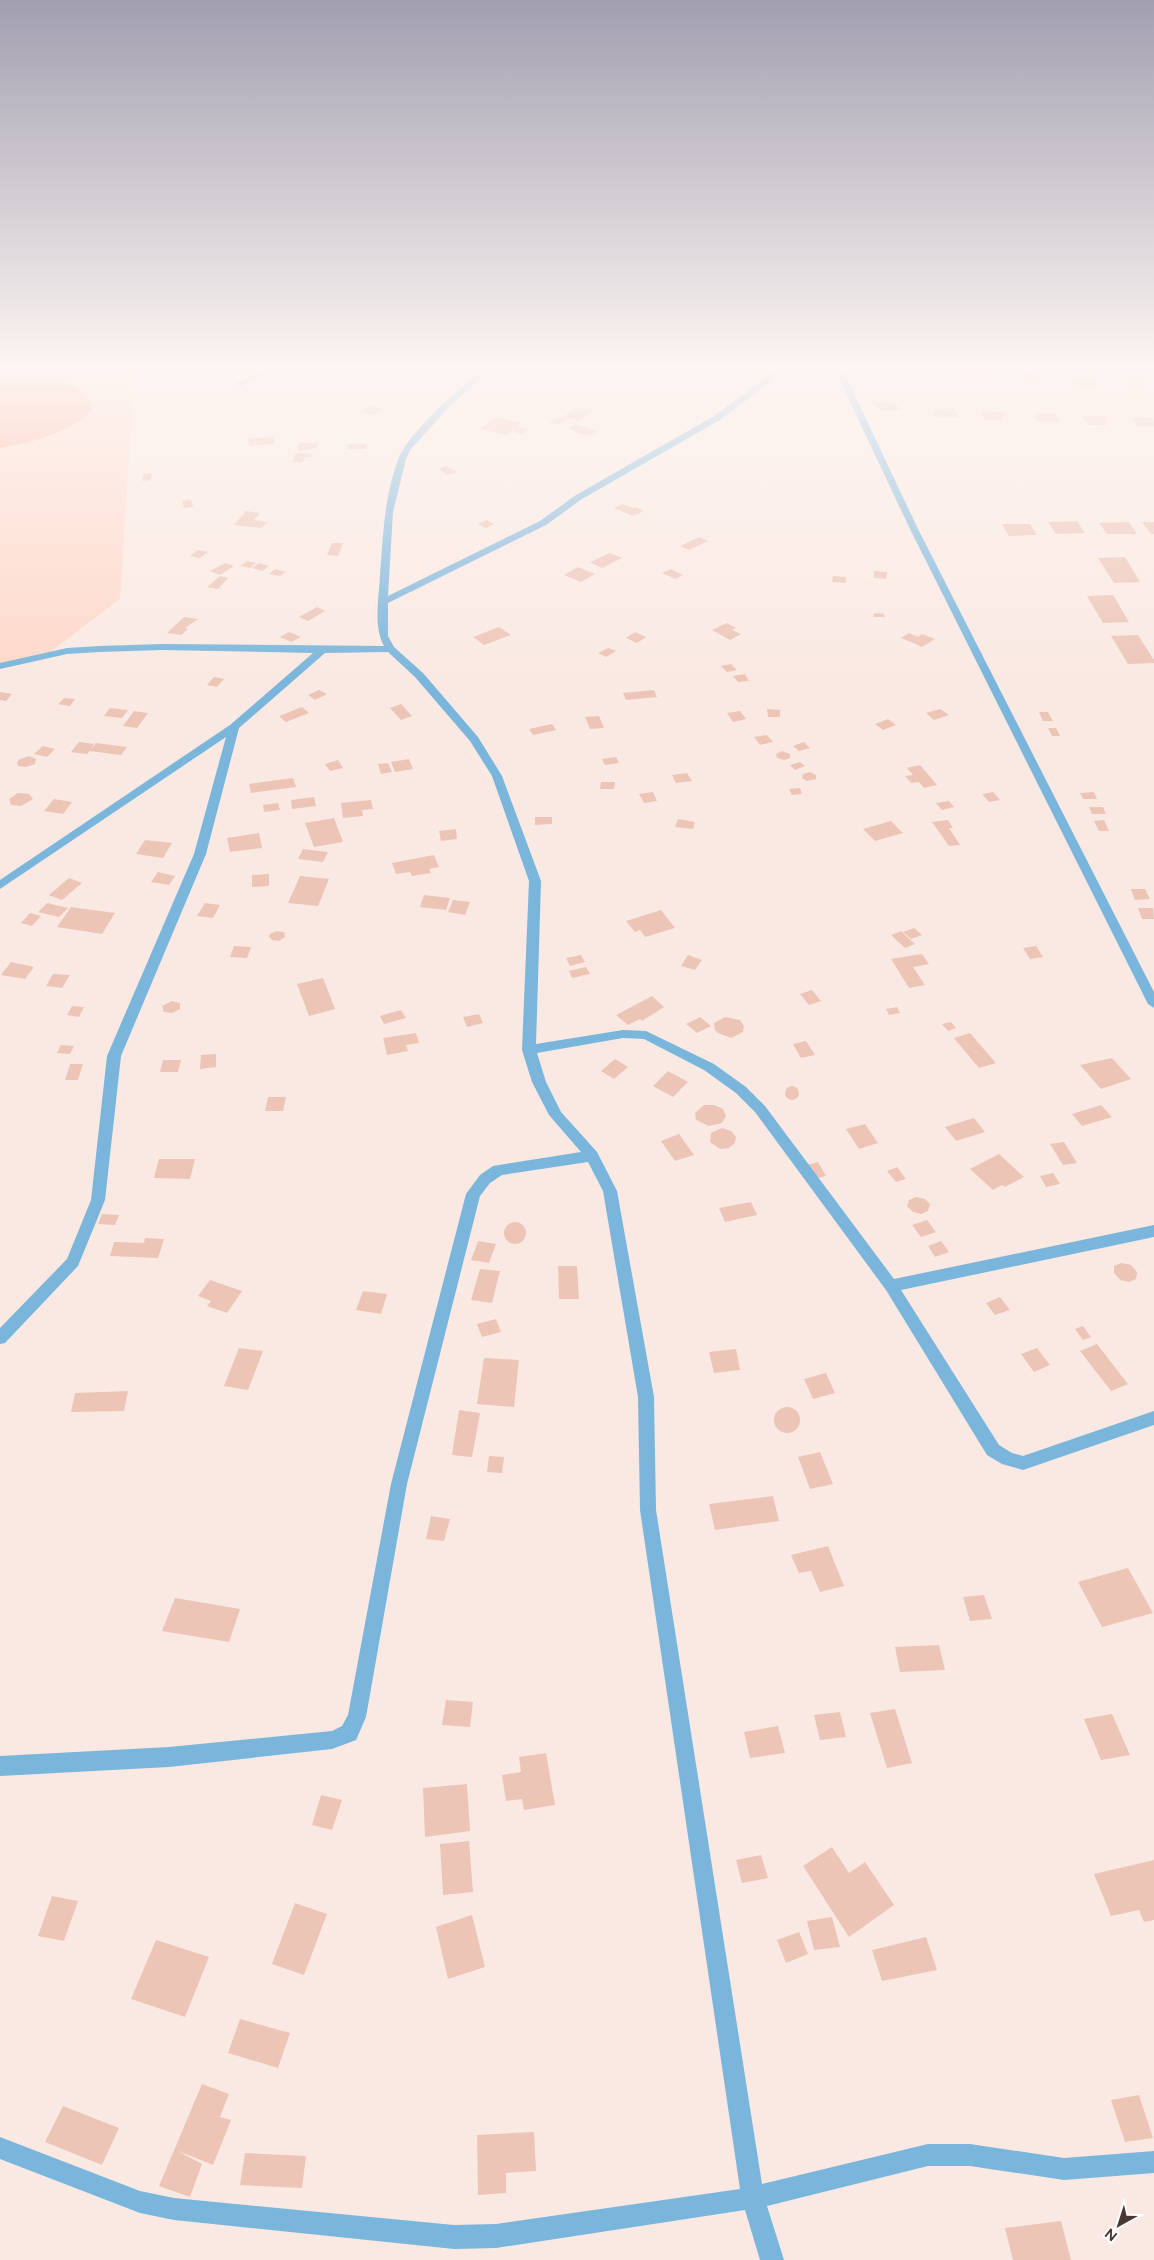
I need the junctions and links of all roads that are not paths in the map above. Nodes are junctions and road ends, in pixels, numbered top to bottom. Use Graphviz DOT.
graph roads {
  1 [pos="399,469"];
  2 [pos="627,469"];
  3 [pos="886,469"];
  4 [pos="383,602"];
  5 [pos="390,648"];
  6 [pos="322,650"];
  7 [pos="17,662"];
  8 [pos="0,666"];
  9 [pos="0,676"];
  10 [pos="234,728"];
  11 [pos="0,885"];
  12 [pos="1154,1004"];
  13 [pos="529,1050"];
  14 [pos="592,1156"];
  15 [pos="1154,1232"];
  16 [pos="891,1286"];
  17 [pos="0,1338"];
  18 [pos="1154,1418"];
  19 [pos="0,1766"];
  20 [pos="0,2148"];
  21 [pos="1154,2162"];
  22 [pos="754,2198"];
  23 [pos="772,2260"];
  1 -- 4 [label="street"];
  2 -- 4 [label="street"];
  3 -- 12 [label="street"];
  4 -- 5 [label="street"];
  5 -- 6 [label="street"];
  5 -- 13 [label="street"];
  6 -- 7 [label="street"];
  6 -- 10 [label="street"];
  7 -- 8 [label="street"];
  7 -- 9 [label="street"];
  10 -- 11 [label="street"];
  10 -- 17 [label="street"];
  13 -- 14 [label="street"];
  13 -- 16 [label="street"];
  14 -- 19 [label="street"];
  14 -- 22 [label="street"];
  15 -- 16 [label="street"];
  16 -- 18 [label="street"];
  20 -- 22 [label="street"];
  21 -- 22 [label="street"];
  22 -- 23 [label="street"];
}
